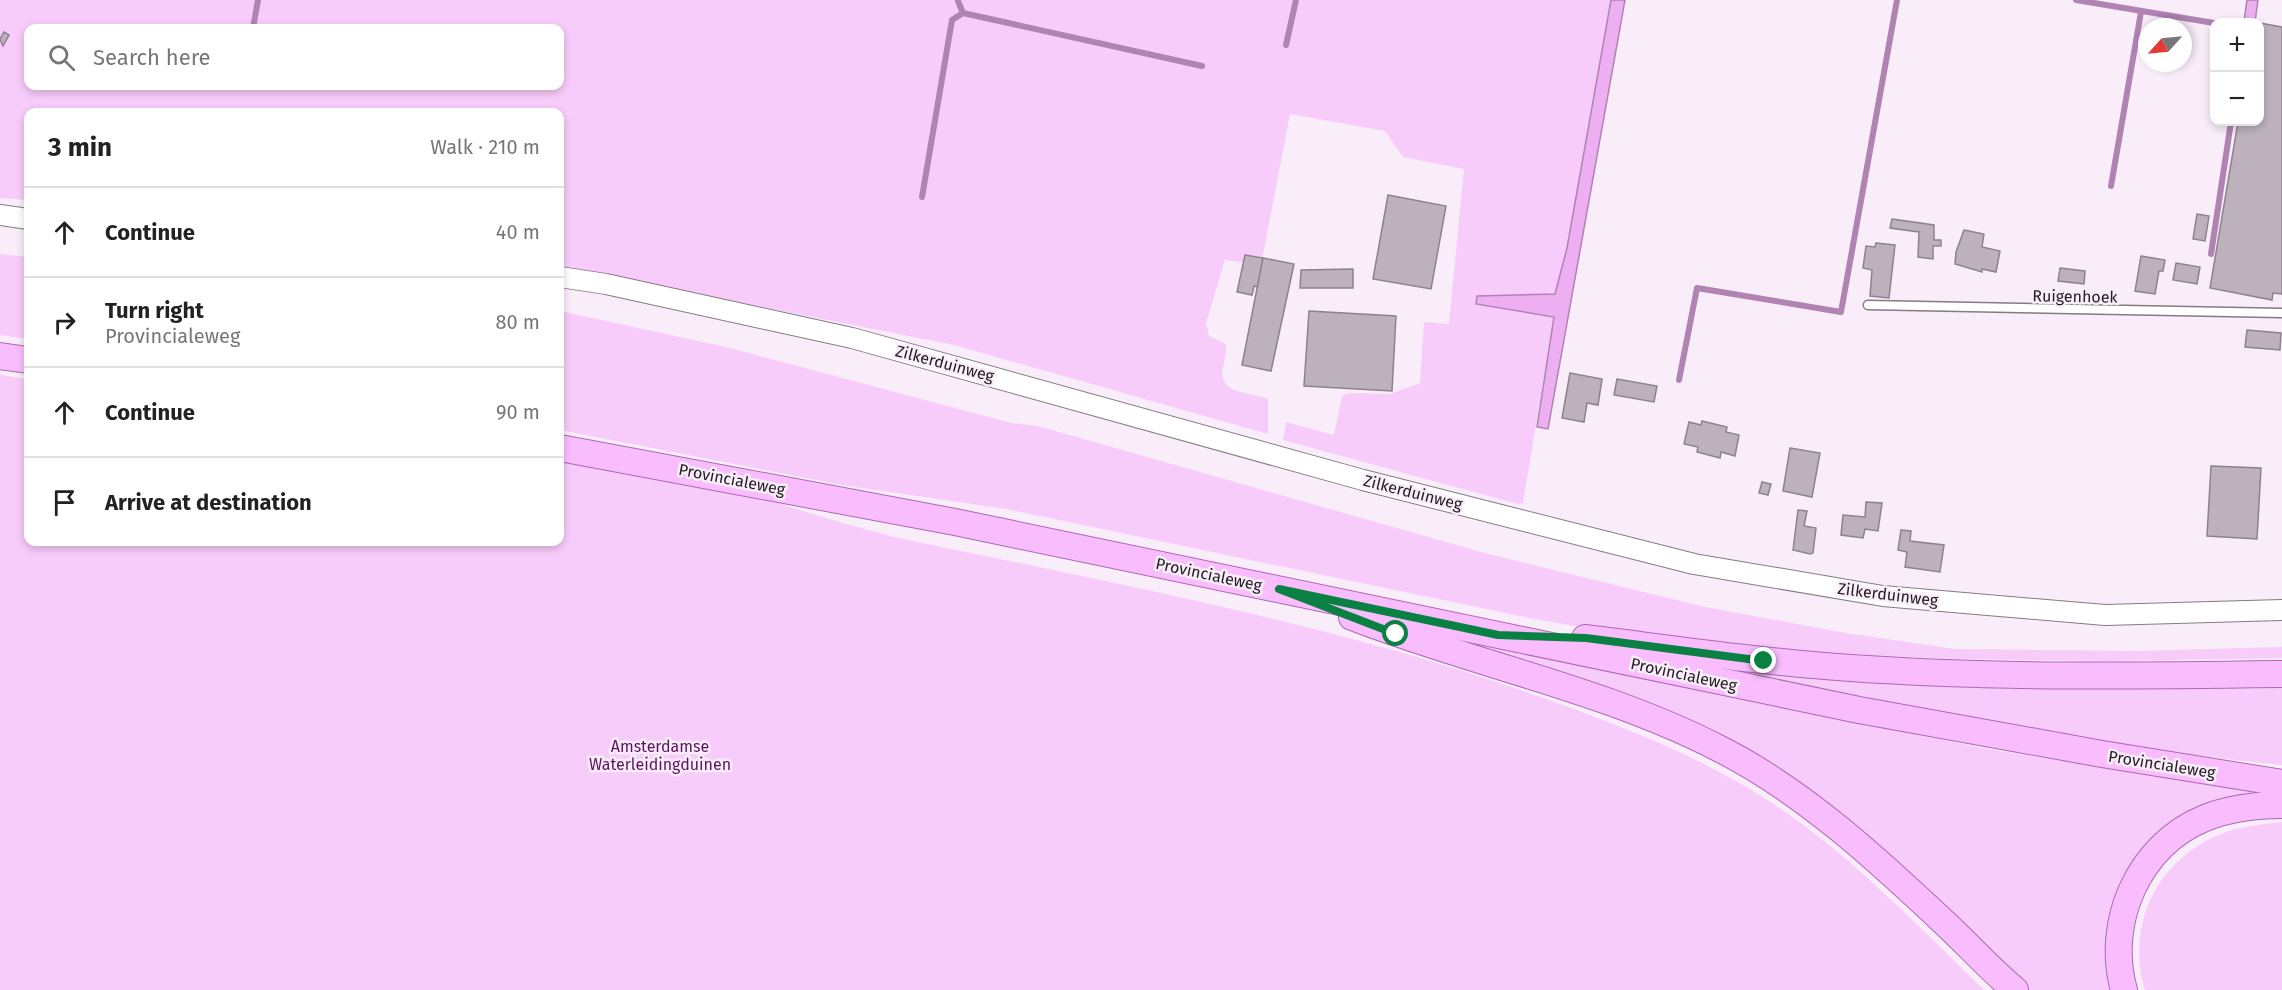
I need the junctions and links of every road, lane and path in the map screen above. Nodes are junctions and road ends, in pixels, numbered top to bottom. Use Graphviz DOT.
graph roads {
  1 [pos="0,215"];
  2 [pos="24,218"];
  3 [pos="564,278"];
  4 [pos="1868,305"];
  5 [pos="2282,313"];
  6 [pos="0,356"];
  7 [pos="24,359"];
  8 [pos="564,449"];
  9 [pos="1279,589"];
  10 [pos="2282,610"];
  11 [pos="1498,635"];
  12 [pos="2282,674"];
  13 [pos="2282,783"];
  14 [pos="2282,805"];
  15 [pos="2015,990"];
  16 [pos="2124,990"];
  1 -- 2 [label="street"];
  3 -- 10 [label="street, Zilkerduinweg"];
  4 -- 5 [label="lane, Ruigenhoek"];
  6 -- 7 [label="main road"];
  8 -- 9 [label="main road, Provincialeweg"];
  9 -- 11 [label="main road, Provincialeweg"];
  9 -- 15 [label="main road"];
  11 -- 12 [label="main road"];
  11 -- 13 [label="main road, Provincialeweg"];
  14 -- 16 [label="main road"];
}
